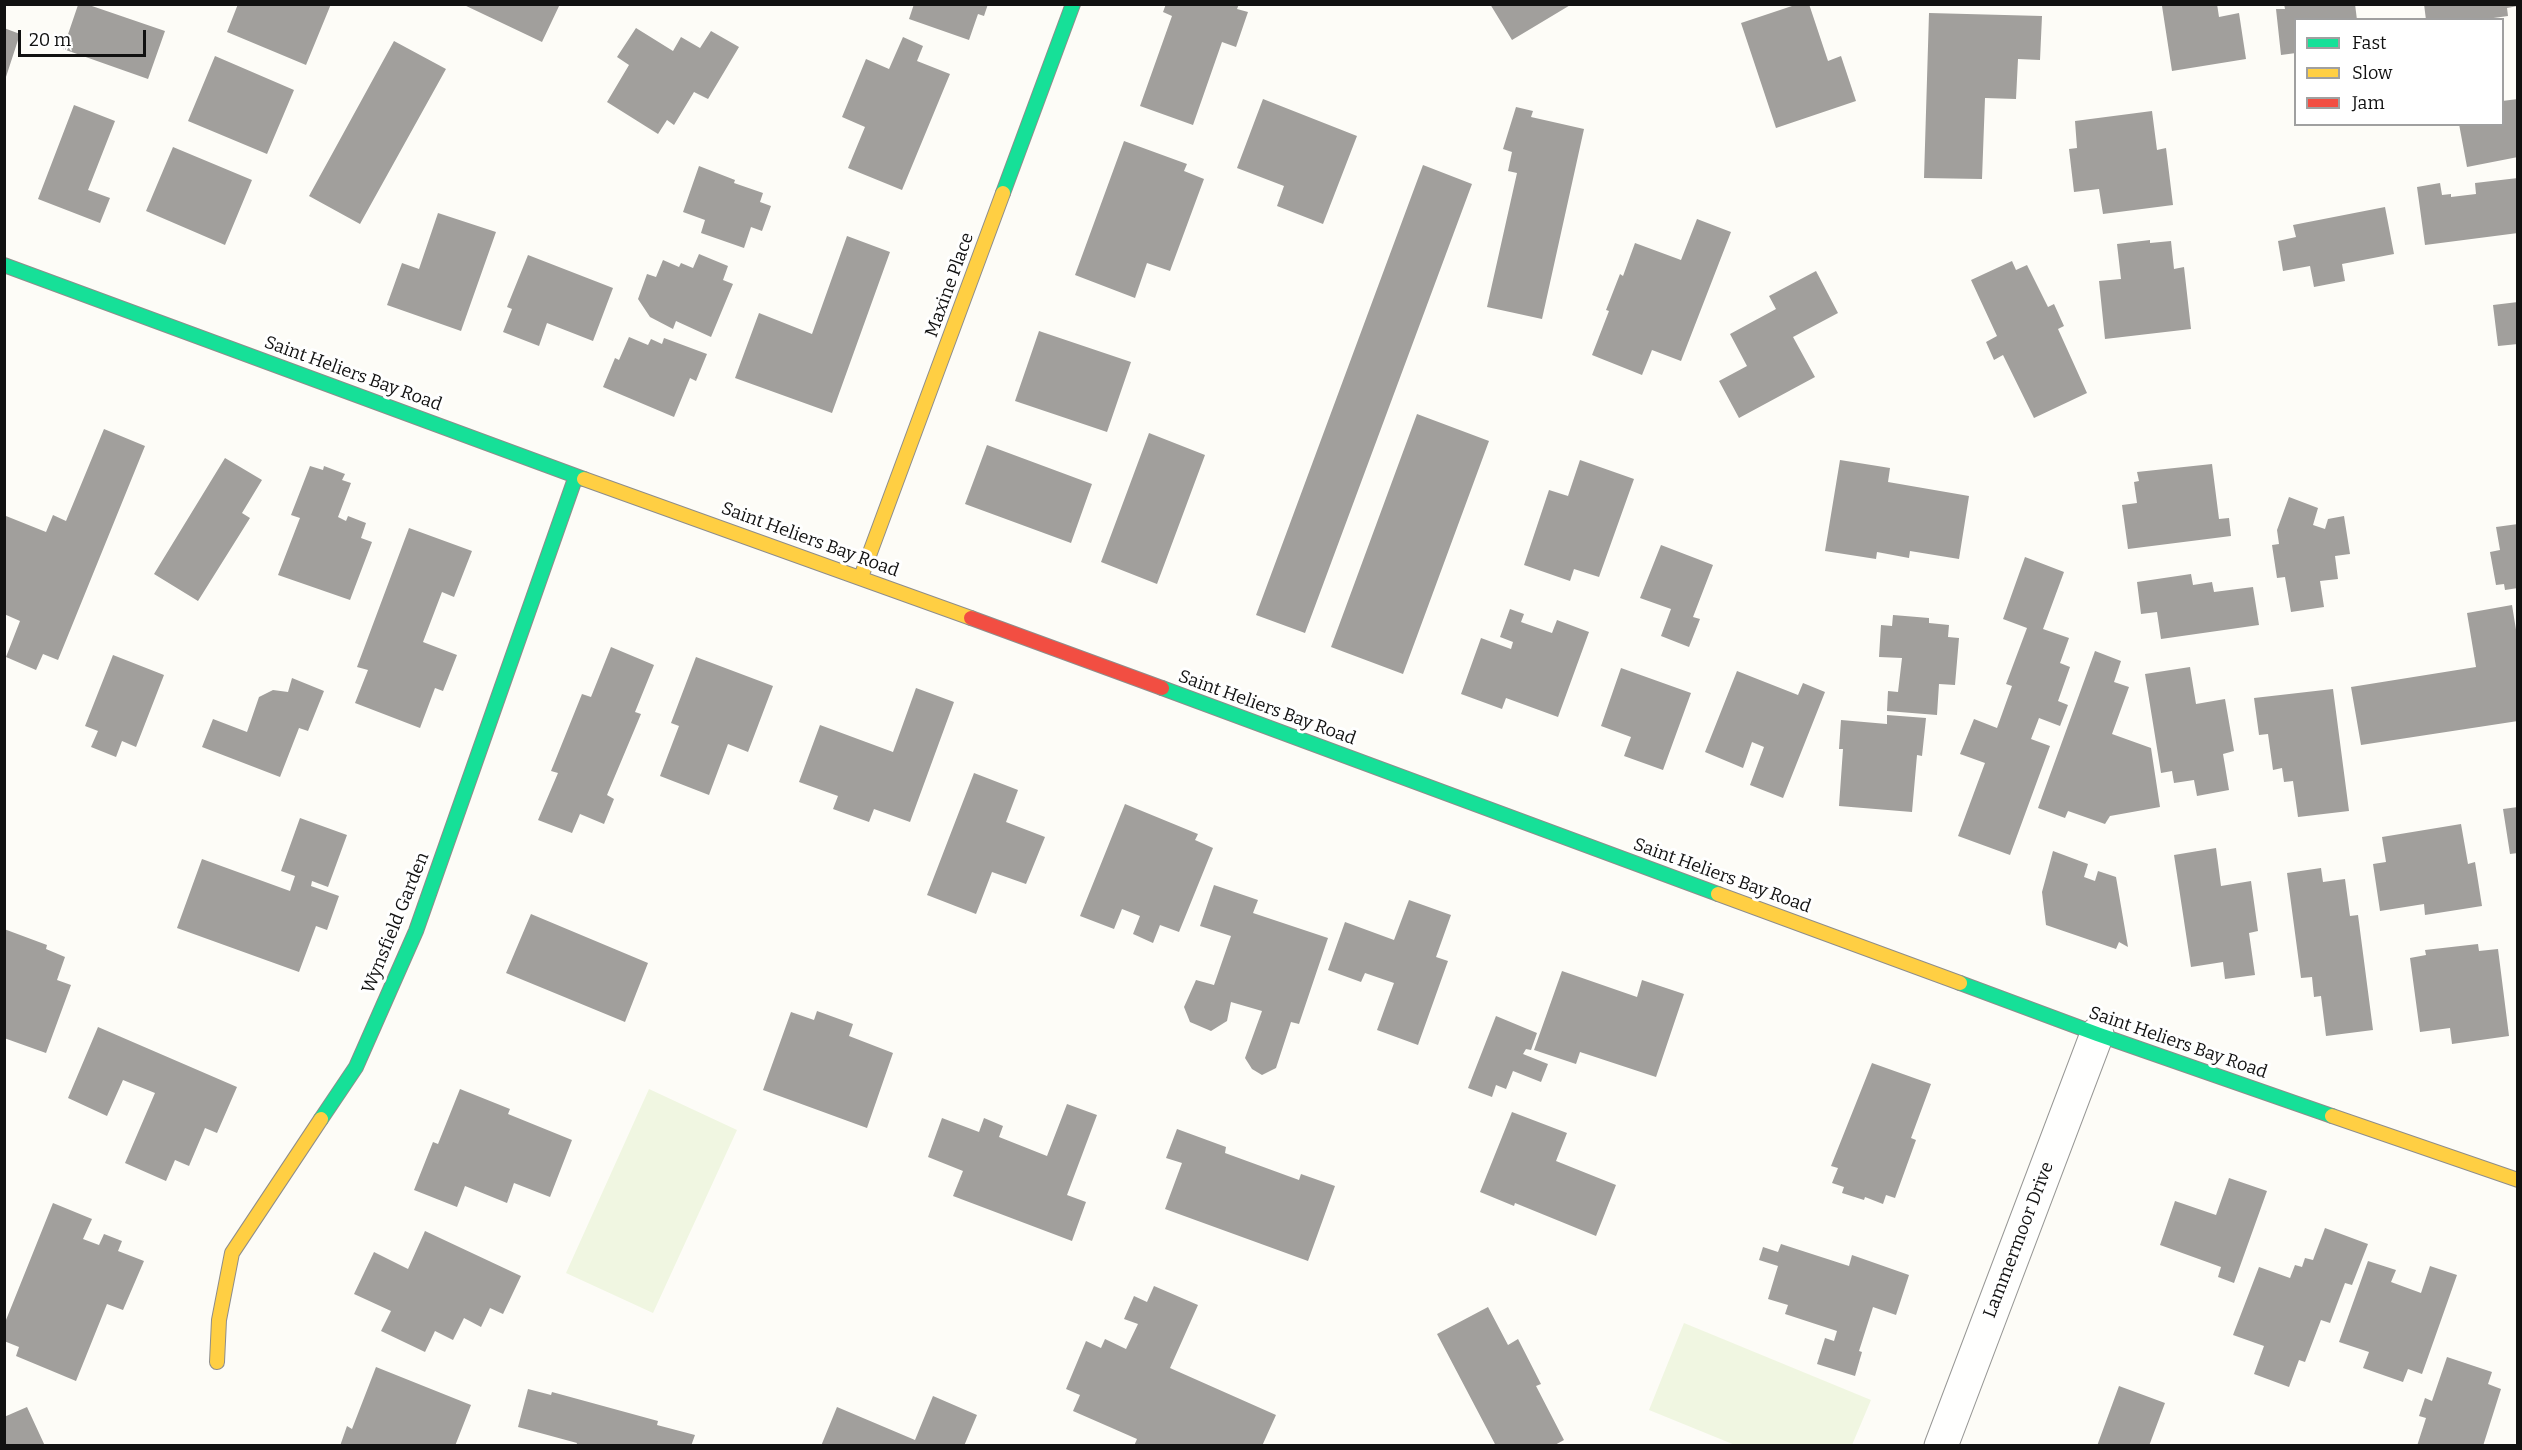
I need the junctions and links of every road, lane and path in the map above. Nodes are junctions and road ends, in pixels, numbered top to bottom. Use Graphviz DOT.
graph roads {
  1 [pos="1073,4"];
  2 [pos="4,265"];
  3 [pos="576,476"];
  4 [pos="861,577"];
  5 [pos="2097,1034"];
  6 [pos="2517,1180"];
  7 [pos="217,1362"];
  8 [pos="1941,1446"];
  1 -- 4 [label="main road, Maxine Place"];
  2 -- 3 [label="main road, Saint Heliers Bay Road"];
  3 -- 4 [label="main road, Saint Heliers Bay Road"];
  3 -- 7 [label="main road, Wynsfield Garden"];
  4 -- 5 [label="main road, Saint Heliers Bay Road"];
  5 -- 6 [label="main road, Saint Heliers Bay Road"];
  5 -- 8 [label="street, Lammermoor Drive"];
}
